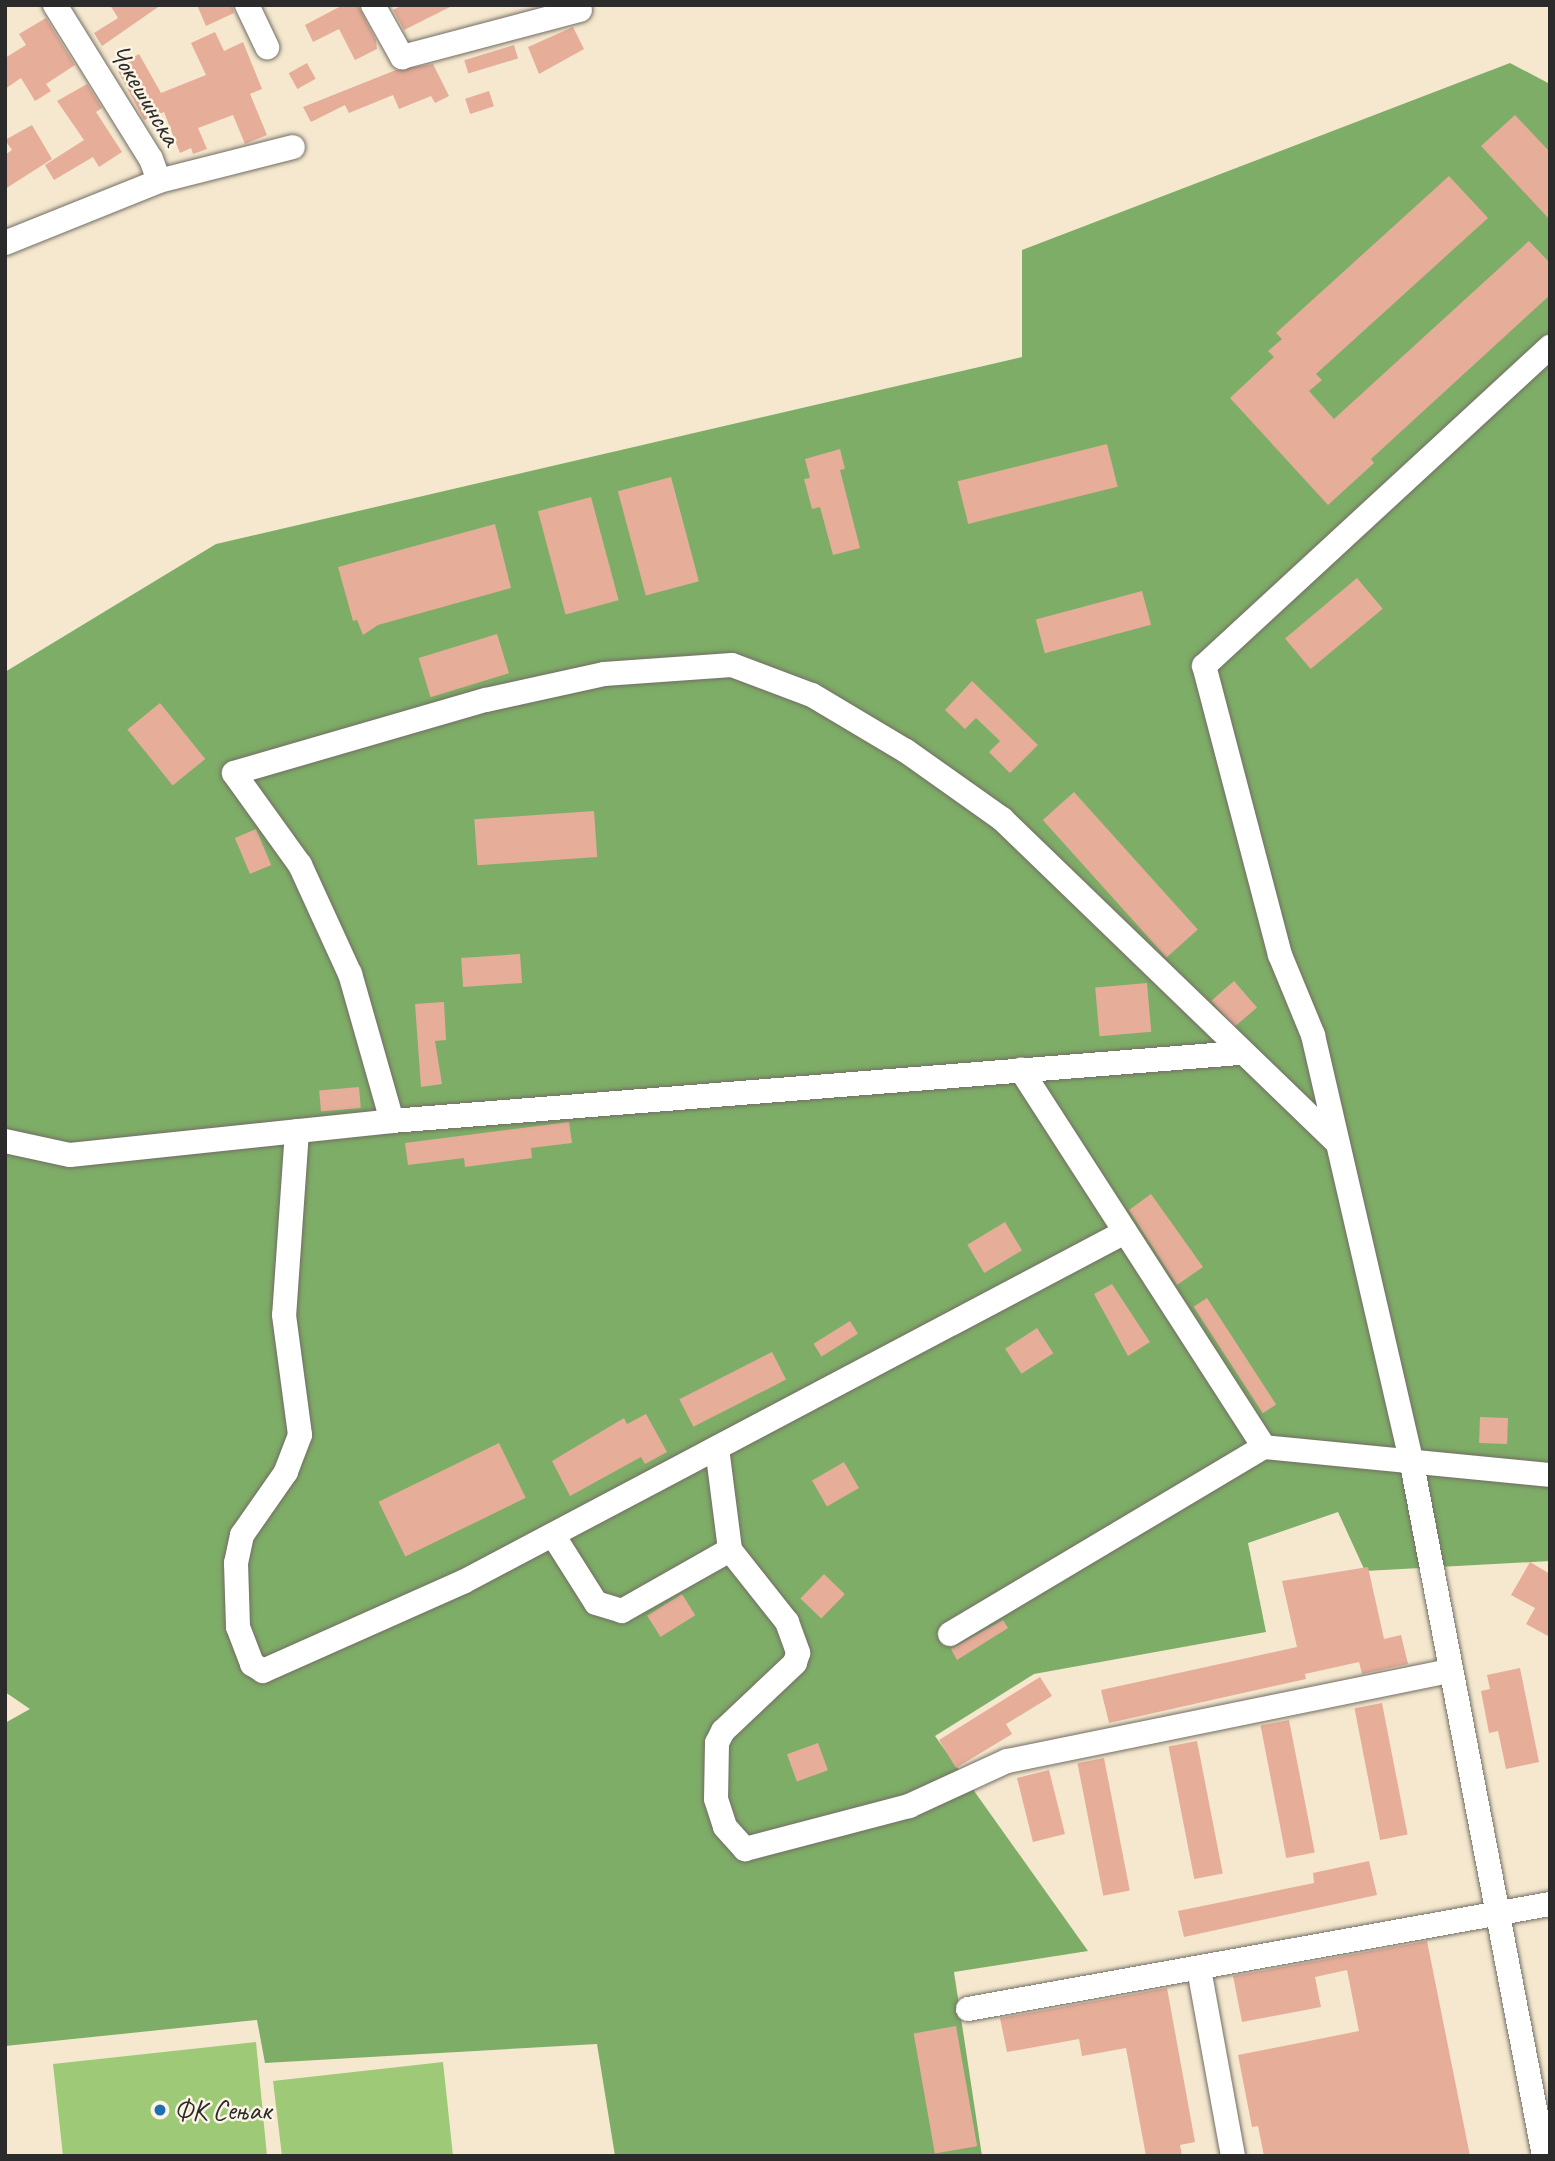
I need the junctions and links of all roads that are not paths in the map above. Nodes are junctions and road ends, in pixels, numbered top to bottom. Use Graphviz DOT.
graph roads {
  1 [pos="55,5"];
  2 [pos="247,5"];
  3 [pos="373,5"];
  4 [pos="580,10"];
  5 [pos="267,47"];
  6 [pos="293,147"];
  7 [pos="159,181"];
  8 [pos="5,243"];
  9 [pos="1550,347"];
  10 [pos="1239,1053"];
  11 [pos="1021,1070"];
  12 [pos="392,1121"];
  13 [pos="297,1131"];
  14 [pos="5,1141"];
  15 [pos="1336,1142"];
  16 [pos="1125,1232"];
  17 [pos="1265,1447"];
  18 [pos="717,1448"];
  19 [pos="1412,1464"];
  20 [pos="1550,1475"];
  21 [pos="552,1535"];
  22 [pos="730,1550"];
  23 [pos="950,1634"];
  24 [pos="1451,1671"];
  25 [pos="1550,1904"];
  26 [pos="1498,1915"];
  27 [pos="1199,1969"];
  28 [pos="968,2009"];
  29 [pos="1233,2156"];
  30 [pos="1544,2156"];
  1 -- 7 [label="street, Чокешинска"];
  2 -- 5 [label="street"];
  3 -- 4 [label="street"];
  6 -- 7 [label="street"];
  7 -- 8 [label="street"];
  9 -- 15 [label="street"];
  10 -- 11 [label="street"];
  10 -- 12 [label="street"];
  10 -- 15 [label="street"];
  11 -- 12 [label="street"];
  11 -- 16 [label="street"];
  12 -- 13 [label="street"];
  13 -- 14 [label="street"];
  13 -- 21 [label="street"];
  15 -- 19 [label="street"];
  16 -- 17 [label="street"];
  16 -- 18 [label="street"];
  17 -- 19 [label="street"];
  17 -- 23 [label="street"];
  18 -- 21 [label="street"];
  18 -- 22 [label="street"];
  19 -- 20 [label="street"];
  19 -- 24 [label="street"];
  21 -- 22 [label="street"];
  22 -- 24 [label="street"];
  24 -- 26 [label="street"];
  25 -- 26 [label="street"];
  26 -- 27 [label="street"];
  26 -- 30 [label="street"];
  27 -- 28 [label="street"];
  27 -- 29 [label="street"];
}
